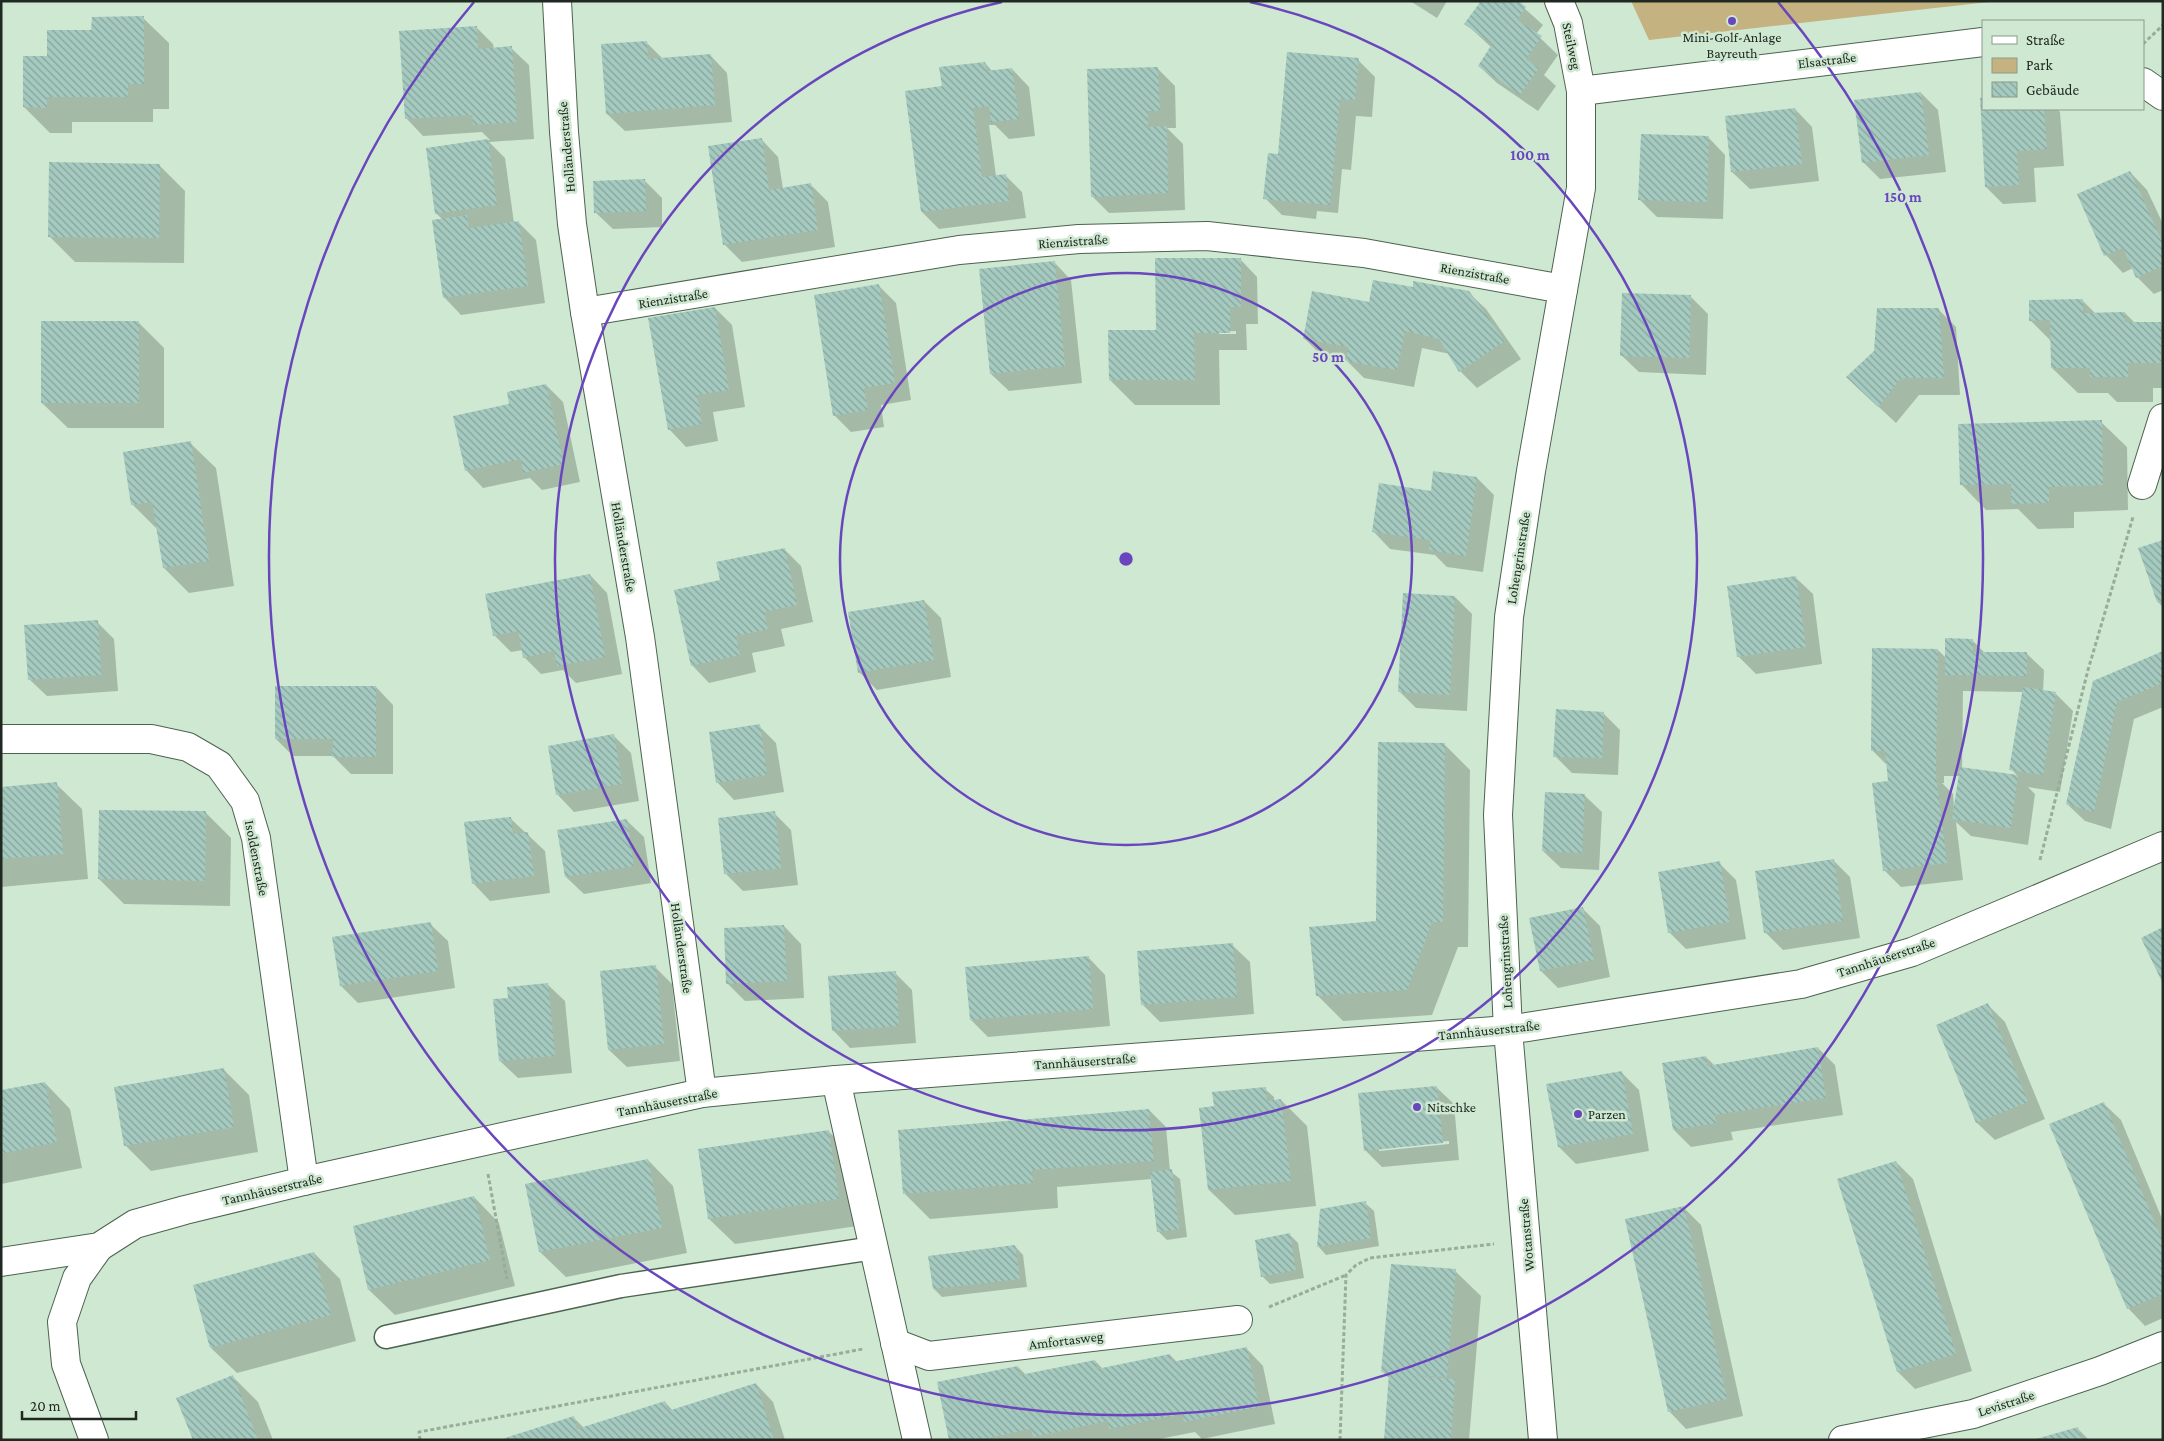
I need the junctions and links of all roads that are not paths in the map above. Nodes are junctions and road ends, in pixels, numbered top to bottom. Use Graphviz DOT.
graph roads {
  1 [pos="557,1"];
  2 [pos="1559,1"];
  3 [pos="1982,42"];
  4 [pos="2144,83"];
  5 [pos="1581,91"];
  6 [pos="2163,96"];
  7 [pos="1563,289"];
  8 [pos="585,312"];
  9 [pos="2163,418"];
  10 [pos="2142,485"];
  11 [pos="1,727"];
  12 [pos="1,739"];
  13 [pos="2163,846"];
  14 [pos="1508,1030"];
  15 [pos="836,1080"];
  16 [pos="702,1093"];
  17 [pos="304,1181"];
  18 [pos="99,1247"];
  19 [pos="874,1248"];
  20 [pos="1,1262"];
  21 [pos="1238,1320"];
  22 [pos="386,1337"];
  23 [pos="895,1343"];
  24 [pos="2163,1346"];
  25 [pos="94,1440"];
  26 [pos="917,1440"];
  27 [pos="1543,1440"];
  28 [pos="1843,1440"];
  1 -- 8 [label="street, Holländerstraße"];
  2 -- 5 [label="street, Steilweg"];
  3 -- 5 [label="street, Elsastraße"];
  4 -- 6 [label="street"];
  5 -- 7 [label="street, Lohengrinstraße"];
  7 -- 8 [label="street, Rienzistraße"];
  7 -- 14 [label="street, Lohengrinstraße"];
  8 -- 16 [label="street, Holländerstraße"];
  9 -- 10 [label="street"];
  11 -- 12 [label="street"];
  12 -- 17 [label="street, Isoldenstraße"];
  13 -- 14 [label="street, Tannhäuserstraße"];
  14 -- 15 [label="street, Tannhäuserstraße"];
  14 -- 27 [label="street, Wotanstraße"];
  15 -- 16 [label="street, Tannhäuserstraße"];
  15 -- 19 [label="street"];
  16 -- 17 [label="street, Tannhäuserstraße"];
  17 -- 18 [label="street, Tannhäuserstraße"];
  18 -- 20 [label="street, Tannhäuserstraße"];
  18 -- 25 [label="street"];
  19 -- 22 [label="lane"];
  19 -- 23 [label="street"];
  21 -- 23 [label="street, Amfortasweg"];
  23 -- 26 [label="street"];
  24 -- 28 [label="street, Levistraße"];
}
